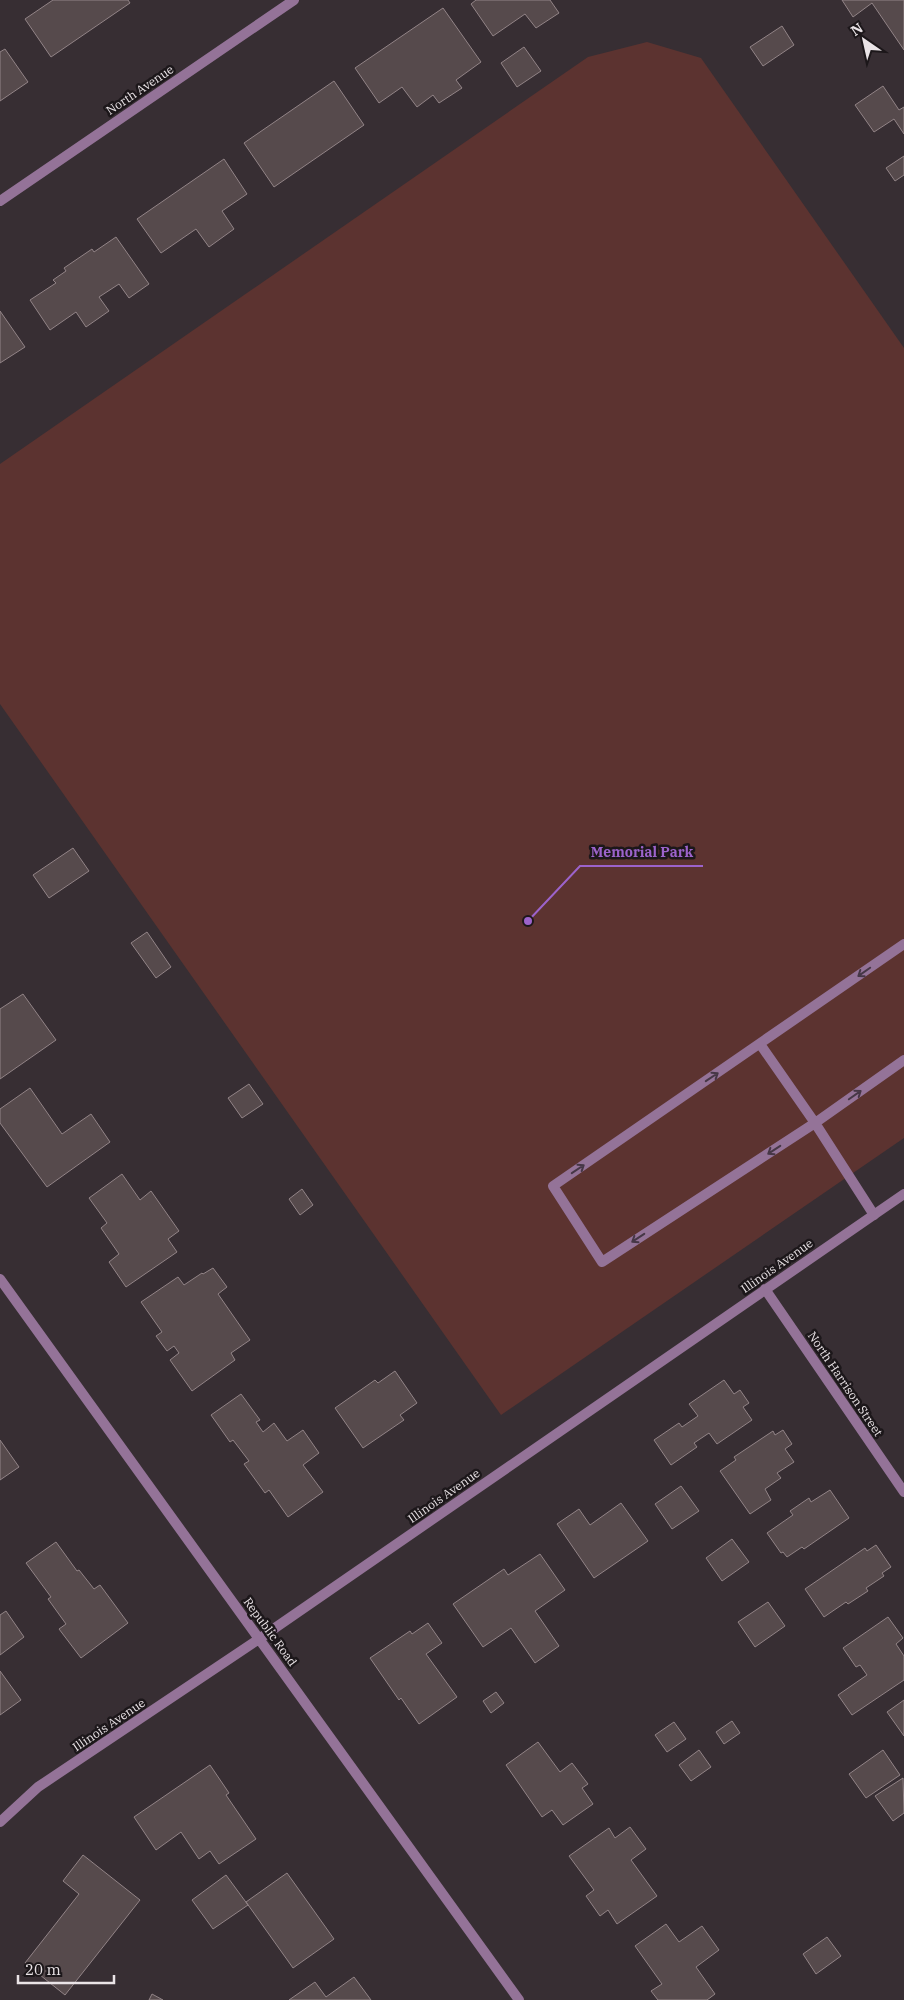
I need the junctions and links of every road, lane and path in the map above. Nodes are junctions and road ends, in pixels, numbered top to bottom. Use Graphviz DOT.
graph roads {
  1 [pos="294,0"];
  2 [pos="0,201"];
  3 [pos="904,944"];
  4 [pos="760,1044"];
  5 [pos="904,1060"];
  6 [pos="815,1123"];
  7 [pos="904,1194"];
  8 [pos="874,1215"];
  9 [pos="0,1279"];
  10 [pos="765,1289"];
  11 [pos="904,1492"];
  12 [pos="259,1639"];
  13 [pos="0,1822"];
  14 [pos="519,2000"];
  1 -- 2 [label="street, North Avenue"];
  3 -- 4 [label="street, one-way"];
  4 -- 6 [label="street"];
  6 -- 4 [label="street, one-way"];
  6 -- 5 [label="street, one-way"];
  6 -- 8 [label="street"];
  7 -- 8 [label="street, Illinois Avenue"];
  8 -- 10 [label="street, Illinois Avenue"];
  9 -- 12 [label="street, Republic Road"];
  10 -- 11 [label="street, North Harrison Street"];
  10 -- 12 [label="street, Illinois Avenue"];
  12 -- 13 [label="street, Illinois Avenue"];
  12 -- 14 [label="street, Republic Road"];
}
